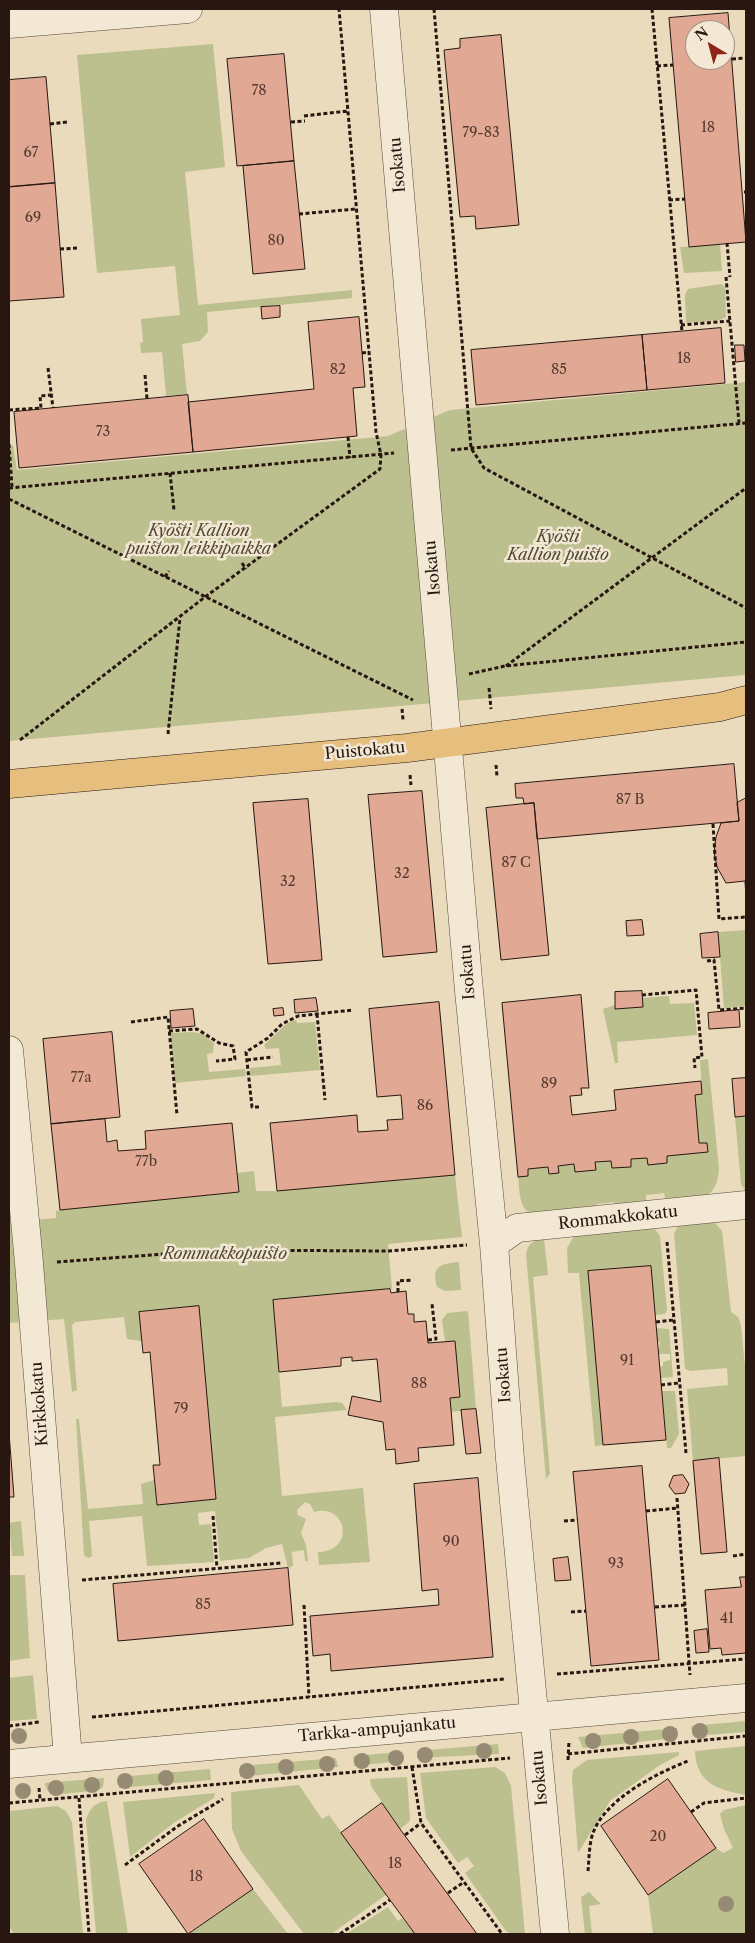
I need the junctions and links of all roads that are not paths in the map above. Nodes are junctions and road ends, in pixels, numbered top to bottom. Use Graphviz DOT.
graph roads {
  1 [pos="188,9"];
  2 [pos="384,9"];
  3 [pos="9,24"];
  4 [pos="746,700"];
  5 [pos="733,710"];
  6 [pos="449,742"];
  7 [pos="9,784"];
  8 [pos="9,1050"];
  9 [pos="746,1205"];
  10 [pos="494,1244"];
  11 [pos="746,1698"];
  12 [pos="535,1716"];
  13 [pos="68,1758"];
  14 [pos="9,1764"];
  15 [pos="554,1934"];
  1 -- 3 [label="street"];
  2 -- 6 [label="street, Isokatu"];
  4 -- 5 [label="main road, Puistokatu"];
  5 -- 6 [label="main road, Puistokatu"];
  6 -- 7 [label="main road, Puistokatu"];
  6 -- 10 [label="street, Isokatu"];
  8 -- 13 [label="street, Kirkkokatu"];
  9 -- 10 [label="street, Rommakkokatu"];
  10 -- 12 [label="street, Isokatu"];
  11 -- 12 [label="street, Tarkka-ampujankatu"];
  12 -- 13 [label="street, Tarkka-ampujankatu"];
  12 -- 15 [label="street, Isokatu"];
  13 -- 14 [label="street, Tarkka-ampujankatu"];
}
